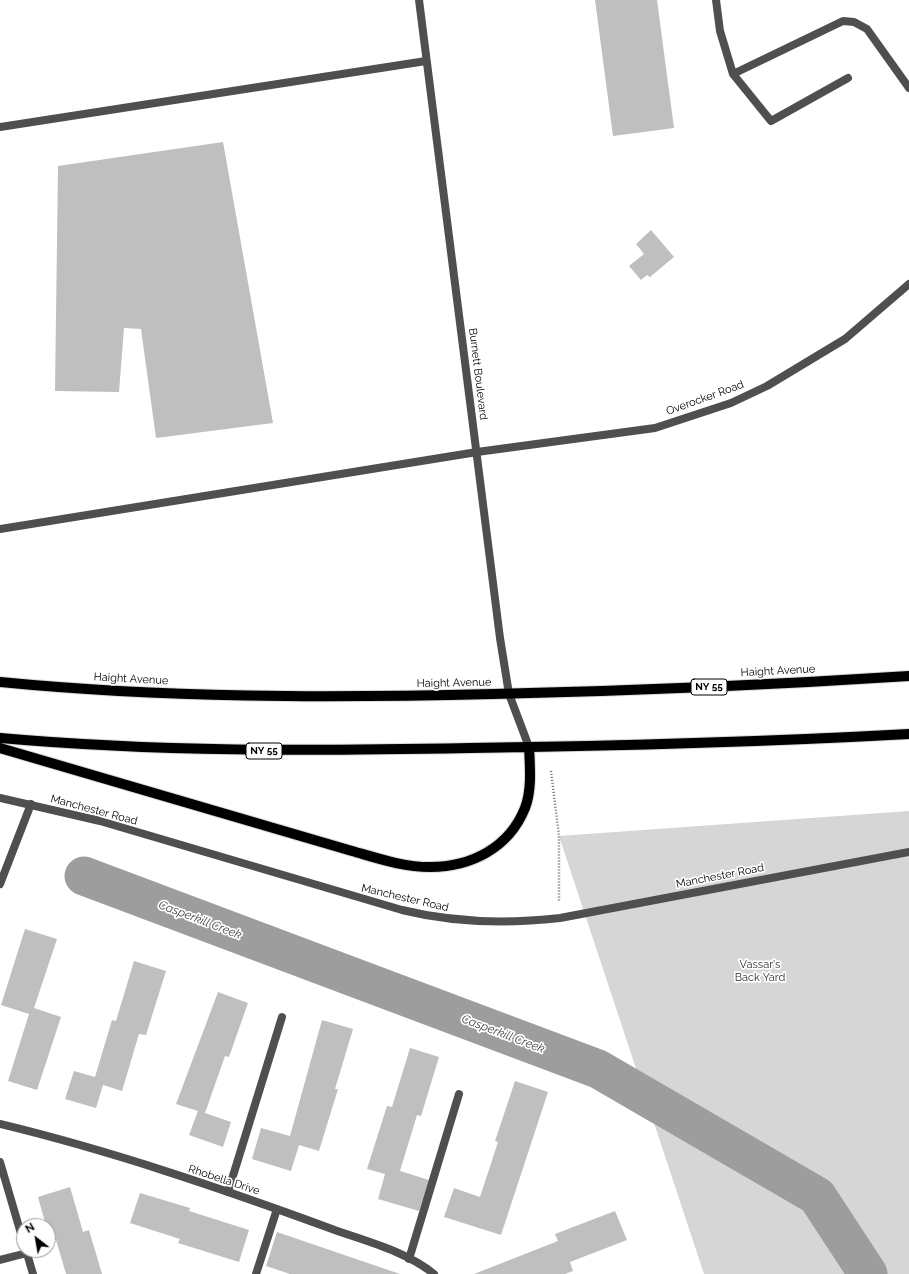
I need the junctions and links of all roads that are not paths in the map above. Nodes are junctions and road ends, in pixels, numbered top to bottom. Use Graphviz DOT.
graph roads {
  1 [pos="419,0"];
  2 [pos="716,0"];
  3 [pos="426,61"];
  4 [pos="733,74"];
  5 [pos="848,78"];
  6 [pos="909,88"];
  7 [pos="0,127"];
  8 [pos="909,284"];
  9 [pos="476,452"];
  10 [pos="0,529"];
  11 [pos="909,676"];
  12 [pos="0,682"];
  13 [pos="509,694"];
  14 [pos="909,734"];
  15 [pos="0,738"];
  16 [pos="0,748"];
  17 [pos="529,748"];
  18 [pos="0,798"];
  19 [pos="31,804"];
  20 [pos="909,852"];
  21 [pos="0,884"];
  22 [pos="282,1017"];
  23 [pos="459,1094"];
  24 [pos="0,1124"];
  25 [pos="0,1162"];
  26 [pos="228,1192"];
  27 [pos="277,1209"];
  28 [pos="16,1218"];
  29 [pos="16,1254"];
  30 [pos="28,1258"];
  31 [pos="409,1259"];
  32 [pos="0,1260"];
  33 [pos="33,1274"];
  34 [pos="256,1274"];
  35 [pos="434,1274"];
  1 -- 3 [label="street, Burnett Boulevard"];
  2 -- 4 [label="street"];
  3 -- 7 [label="street"];
  3 -- 9 [label="street, Burnett Boulevard"];
  4 -- 5 [label="street"];
  4 -- 6 [label="street"];
  8 -- 9 [label="street, Overocker Road"];
  9 -- 10 [label="street, Overocker Road"];
  9 -- 13 [label="street, Burnett Boulevard"];
  11 -- 13 [label="main road, Haight Avenue / NY 55"];
  12 -- 13 [label="main road, Haight Avenue / NY 55"];
  13 -- 17 [label="street, Burnett Boulevard"];
  14 -- 17 [label="main road, NY 55"];
  15 -- 17 [label="main road, NY 55"];
  16 -- 17 [label="main road"];
  18 -- 19 [label="street, Manchester Road"];
  19 -- 20 [label="street, Manchester Road"];
  19 -- 21 [label="street"];
  22 -- 26 [label="street"];
  23 -- 31 [label="street"];
  24 -- 26 [label="street, Rhobella Drive"];
  25 -- 28 [label="street"];
  26 -- 27 [label="street, Rhobella Drive"];
  27 -- 31 [label="street, Rhobella Drive"];
  27 -- 34 [label="street"];
  29 -- 32 [label="street"];
  30 -- 33 [label="street"];
  31 -- 35 [label="street, Rhobella Drive"];
}
